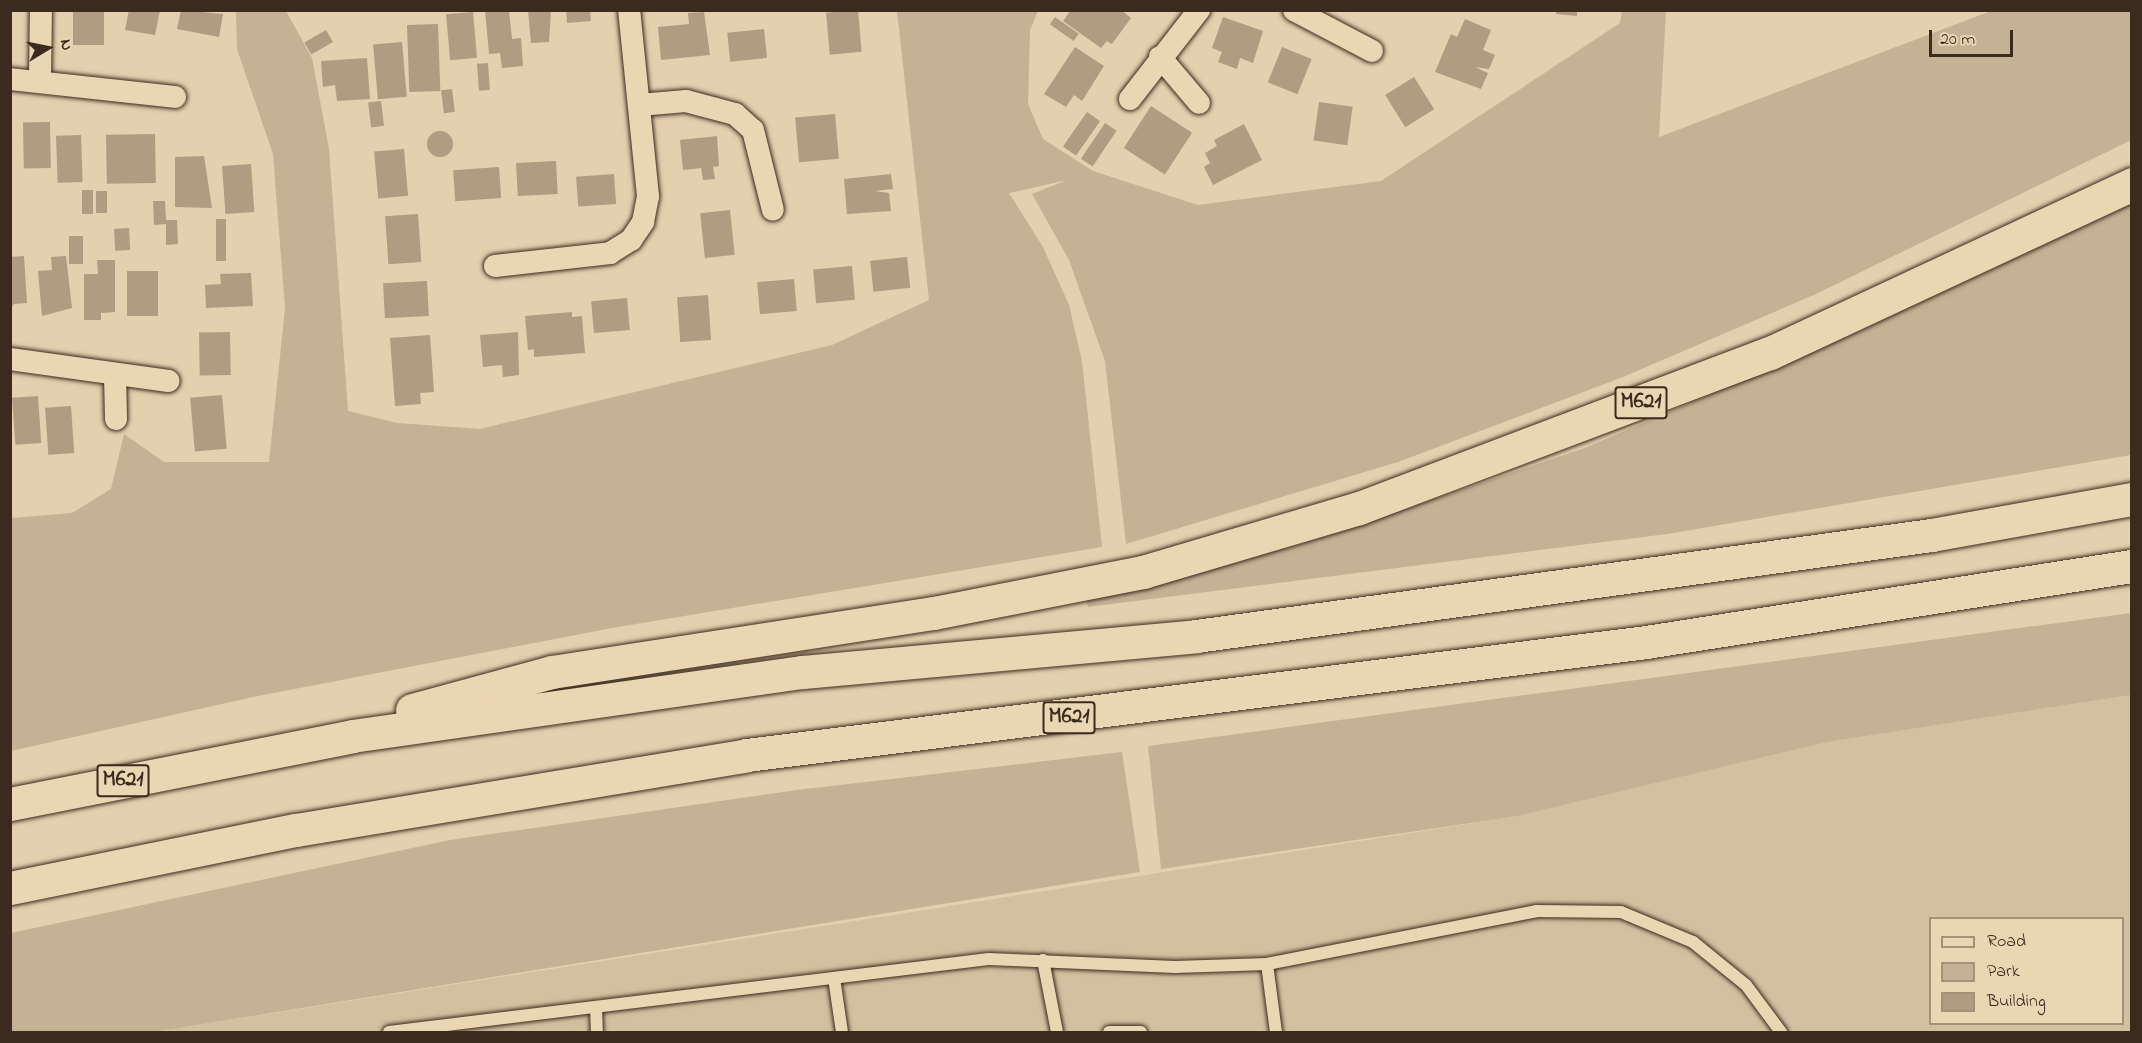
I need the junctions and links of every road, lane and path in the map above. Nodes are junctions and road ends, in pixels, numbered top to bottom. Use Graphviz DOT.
graph roads {
  1 [pos="41,10"];
  2 [pos="629,10"];
  3 [pos="1199,10"];
  4 [pos="1294,10"];
  5 [pos="1372,51"];
  6 [pos="1160,57"];
  7 [pos="40,78"];
  8 [pos="10,79"];
  9 [pos="175,97"];
  10 [pos="1130,99"];
  11 [pos="1199,103"];
  12 [pos="639,105"];
  13 [pos="2132,184"];
  14 [pos="772,210"];
  15 [pos="495,266"];
  16 [pos="10,359"];
  17 [pos="115,374"];
  18 [pos="168,381"];
  19 [pos="116,419"];
  20 [pos="2132,499"];
  21 [pos="2132,566"];
  22 [pos="236,758"];
  23 [pos="10,804"];
  24 [pos="10,888"];
  25 [pos="1043,960"];
  26 [pos="1267,964"];
  27 [pos="834,978"];
  28 [pos="596,1007"];
  29 [pos="389,1032"];
  30 [pos="597,1032"];
  31 [pos="842,1032"];
  32 [pos="1057,1032"];
  33 [pos="1109,1032"];
  34 [pos="1141,1032"];
  35 [pos="1276,1032"];
  36 [pos="1781,1032"];
  1 -- 7 [label="street"];
  2 -- 12 [label="street"];
  3 -- 6 [label="street"];
  4 -- 5 [label="street"];
  6 -- 10 [label="street"];
  6 -- 11 [label="street"];
  7 -- 8 [label="street"];
  7 -- 9 [label="street"];
  12 -- 14 [label="street"];
  12 -- 15 [label="street"];
  13 -- 22 [label="highway, M621"];
  16 -- 17 [label="street"];
  17 -- 18 [label="street"];
  17 -- 19 [label="street"];
  20 -- 22 [label="highway, M621"];
  21 -- 24 [label="highway, M621"];
  22 -- 23 [label="highway, M621"];
  25 -- 26 [label="lane"];
  25 -- 27 [label="lane"];
  25 -- 32 [label="lane"];
  26 -- 35 [label="lane"];
  26 -- 36 [label="lane"];
  27 -- 28 [label="lane"];
  27 -- 31 [label="lane"];
  28 -- 29 [label="lane"];
  28 -- 30 [label="lane"];
  33 -- 34 [label="lane"];
}
